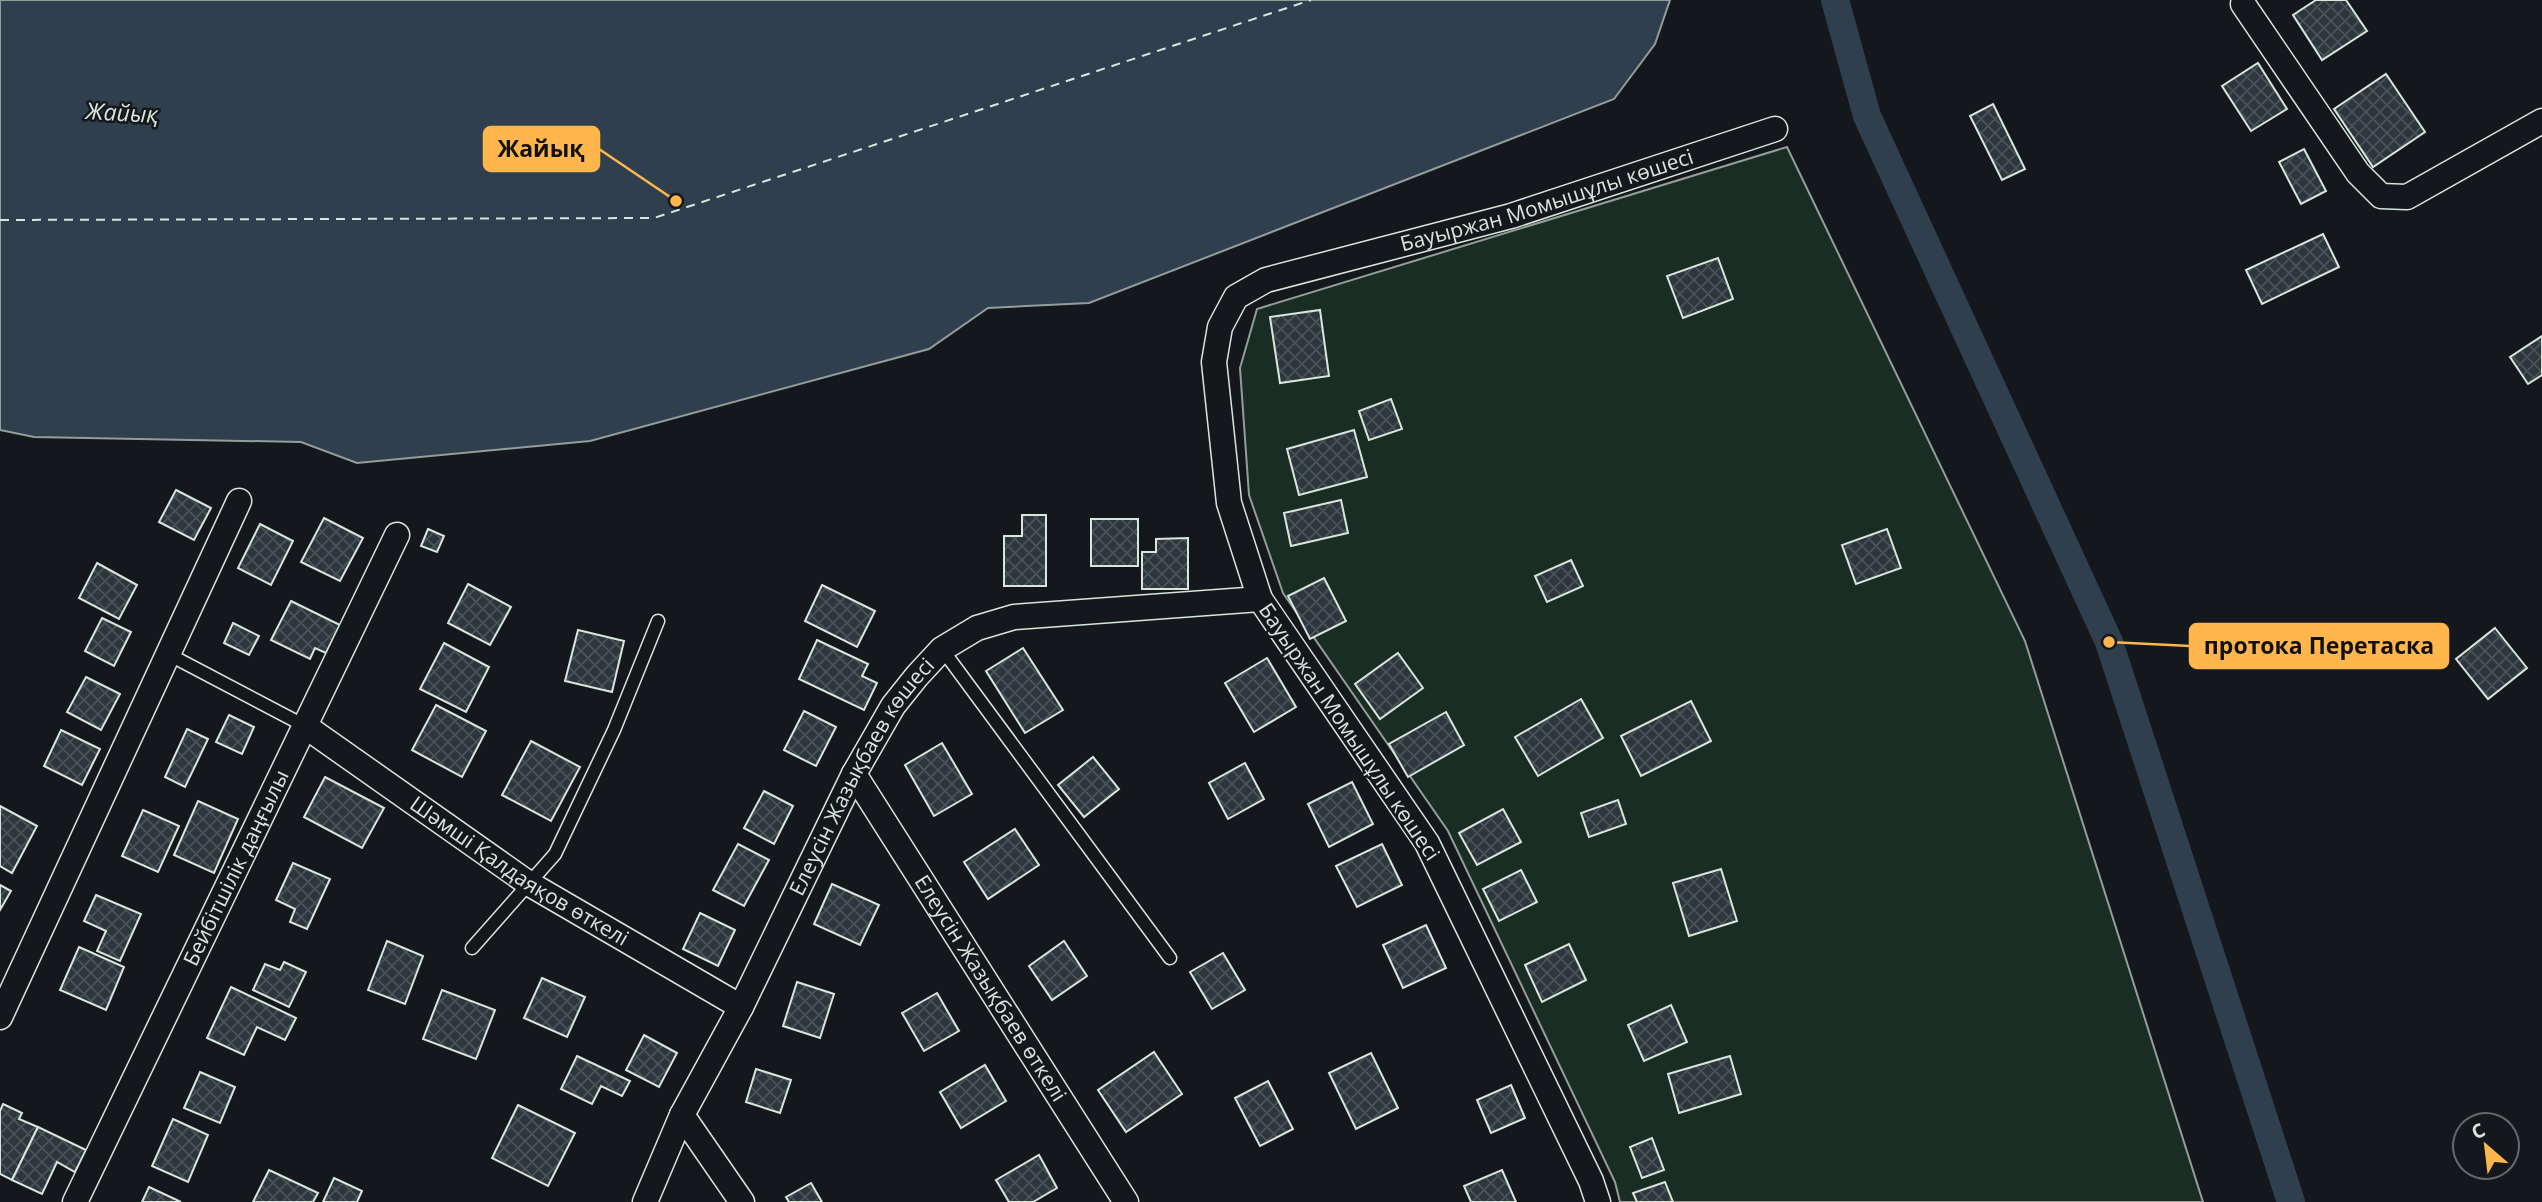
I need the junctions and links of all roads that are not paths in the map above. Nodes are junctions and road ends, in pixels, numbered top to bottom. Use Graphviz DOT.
graph roads {
  1 [pos="2243,4"];
  2 [pos="2542,121"];
  3 [pos="1774,129"];
  4 [pos="239,501"];
  5 [pos="397,535"];
  6 [pos="1260,598"];
  7 [pos="659,621"];
  8 [pos="942,649"];
  9 [pos="168,654"];
  10 [pos="305,726"];
  11 [pos="855,774"];
  12 [pos="528,883"];
  13 [pos="472,948"];
  14 [pos="1170,958"];
  15 [pos="741,1007"];
  16 [pos="0,1017"];
  17 [pos="682,1115"];
  18 [pos="75,1202"];
  19 [pos="645,1202"];
  20 [pos="742,1202"];
  21 [pos="1126,1202"];
  22 [pos="1598,1202"];
  1 -- 2 [label="street"];
  3 -- 6 [label="street, Бауыржан Момышұлы көшесі"];
  4 -- 9 [label="street"];
  5 -- 10 [label="street, Бейбітшілік даңғылы"];
  6 -- 8 [label="street, Елеусін Жазықбаев көшесі"];
  6 -- 22 [label="street, Бауыржан Момышұлы көшесі"];
  7 -- 12 [label="lane"];
  8 -- 11 [label="street, Елеусін Жазықбаев көшесі"];
  8 -- 14 [label="lane"];
  9 -- 10 [label="lane"];
  9 -- 16 [label="street"];
  10 -- 12 [label="street, Шәмші Қалдаяқов өткелі"];
  10 -- 18 [label="street, Бейбітшілік даңғылы"];
  11 -- 15 [label="street, Елеусін Жазықбаев көшесі"];
  11 -- 21 [label="street, Елеусін Жазықбаев өткелі"];
  12 -- 13 [label="lane"];
  12 -- 15 [label="street, Шәмші Қалдаяқов өткелі"];
  15 -- 17 [label="street, Елеусін Жазықбаев көшесі"];
  17 -- 19 [label="street, Елеусін Жазықбаев көшесі"];
  17 -- 20 [label="street"];
}
